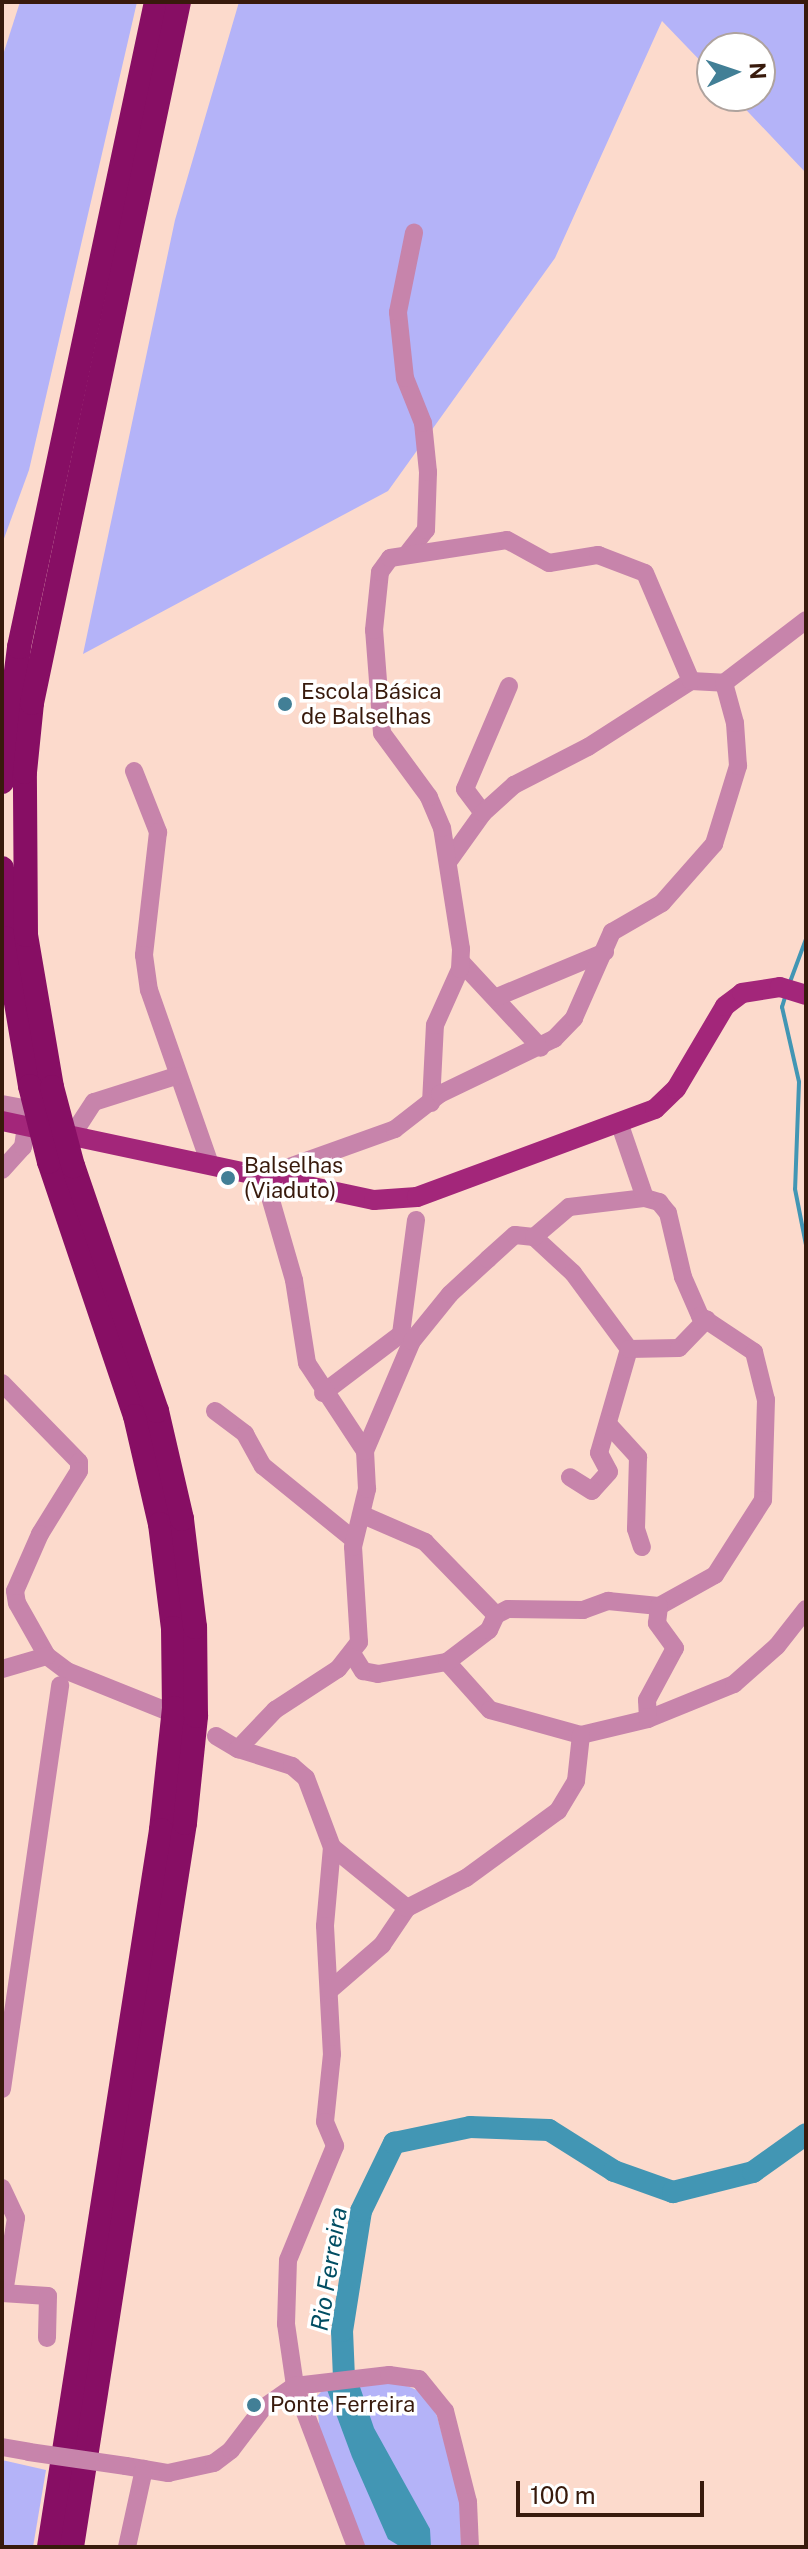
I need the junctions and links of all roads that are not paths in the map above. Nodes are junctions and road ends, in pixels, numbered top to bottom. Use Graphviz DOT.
graph roads {
  1 [pos="156,2"];
  2 [pos="179,2"];
  3 [pos="414,233"];
  4 [pos="407,554"];
  5 [pos="806,620"];
  6 [pos="691,681"];
  7 [pos="724,683"];
  8 [pos="509,686"];
  9 [pos="134,771"];
  10 [pos="2,782"];
  11 [pos="483,813"];
  12 [pos="448,862"];
  13 [pos="2,868"];
  14 [pos="605,952"];
  15 [pos="461,962"];
  16 [pos="794,991"];
  17 [pos="497,997"];
  18 [pos="541,1048"];
  19 [pos="176,1076"];
  20 [pos="41,1086"];
  21 [pos="431,1103"];
  22 [pos="2,1104"];
  23 [pos="2,1121"];
  24 [pos="619,1122"];
  25 [pos="26,1125"];
  26 [pos="76,1126"];
  27 [pos="210,1164"];
  28 [pos="2,1170"];
  29 [pos="264,1176"];
  30 [pos="645,1198"];
  31 [pos="416,1220"];
  32 [pos="534,1237"];
  33 [pos="707,1319"];
  34 [pos="407,1338"];
  35 [pos="629,1349"];
  36 [pos="2,1383"];
  37 [pos="323,1393"];
  38 [pos="215,1411"];
  39 [pos="608,1424"];
  40 [pos="365,1451"];
  41 [pos="570,1477"];
  42 [pos="363,1515"];
  43 [pos="354,1540"];
  44 [pos="642,1547"];
  45 [pos="659,1606"];
  46 [pos="806,1609"];
  47 [pos="496,1615"];
  48 [pos="353,1655"];
  49 [pos="47,1656"];
  50 [pos="447,1662"];
  51 [pos="2,1669"];
  52 [pos="60,1685"];
  53 [pos="164,1710"];
  54 [pos="648,1719"];
  55 [pos="581,1735"];
  56 [pos="216,1736"];
  57 [pos="238,1749"];
  58 [pos="332,1847"];
  59 [pos="407,1908"];
  60 [pos="330,1990"];
  61 [pos="2,2089"];
  62 [pos="2,2188"];
  63 [pos="3,2293"];
  64 [pos="47,2338"];
  65 [pos="295,2386"];
  66 [pos="2,2447"];
  67 [pos="135,2468"];
  68 [pos="49,2547"];
  69 [pos="72,2547"];
  70 [pos="127,2547"];
  71 [pos="356,2547"];
  72 [pos="470,2547"];
  1 -- 10 [label="highway"];
  2 -- 20 [label="highway"];
  3 -- 4 [label="street"];
  4 -- 6 [label="street"];
  4 -- 12 [label="street"];
  5 -- 7 [label="street"];
  6 -- 7 [label="street"];
  6 -- 11 [label="street"];
  7 -- 14 [label="street"];
  8 -- 11 [label="street"];
  9 -- 19 [label="street"];
  11 -- 12 [label="street"];
  12 -- 15 [label="street"];
  13 -- 20 [label="highway"];
  14 -- 17 [label="street"];
  14 -- 18 [label="street"];
  15 -- 17 [label="street"];
  15 -- 21 [label="street"];
  16 -- 24 [label="main road"];
  17 -- 18 [label="street"];
  18 -- 21 [label="street"];
  19 -- 26 [label="street"];
  19 -- 27 [label="street"];
  20 -- 68 [label="highway, bridge"];
  20 -- 69 [label="highway, bridge"];
  21 -- 29 [label="street"];
  22 -- 26 [label="street"];
  23 -- 25 [label="main road"];
  24 -- 29 [label="main road"];
  24 -- 30 [label="street"];
  25 -- 26 [label="main road"];
  25 -- 28 [label="street"];
  26 -- 27 [label="main road"];
  27 -- 29 [label="main road"];
  29 -- 37 [label="street"];
  30 -- 32 [label="street"];
  30 -- 33 [label="street"];
  31 -- 34 [label="street"];
  32 -- 34 [label="street"];
  32 -- 35 [label="street"];
  33 -- 35 [label="street"];
  33 -- 45 [label="street"];
  34 -- 37 [label="street"];
  34 -- 40 [label="street"];
  35 -- 39 [label="street"];
  36 -- 49 [label="street"];
  37 -- 40 [label="street"];
  38 -- 43 [label="street"];
  39 -- 41 [label="street"];
  39 -- 44 [label="street"];
  40 -- 42 [label="street"];
  42 -- 43 [label="street"];
  42 -- 47 [label="street"];
  43 -- 48 [label="street"];
  45 -- 47 [label="street"];
  45 -- 54 [label="street"];
  46 -- 54 [label="street"];
  47 -- 50 [label="street"];
  48 -- 50 [label="street"];
  48 -- 57 [label="street"];
  49 -- 51 [label="street"];
  49 -- 53 [label="street"];
  50 -- 55 [label="street"];
  52 -- 61 [label="street"];
  54 -- 55 [label="street"];
  55 -- 59 [label="street"];
  56 -- 57 [label="street"];
  57 -- 58 [label="street"];
  58 -- 59 [label="street"];
  58 -- 60 [label="street"];
  59 -- 60 [label="street"];
  60 -- 65 [label="street"];
  62 -- 63 [label="street"];
  63 -- 64 [label="street"];
  65 -- 67 [label="street"];
  65 -- 71 [label="street"];
  65 -- 72 [label="street"];
  66 -- 67 [label="street, bridge"];
  67 -- 70 [label="street"];
}
